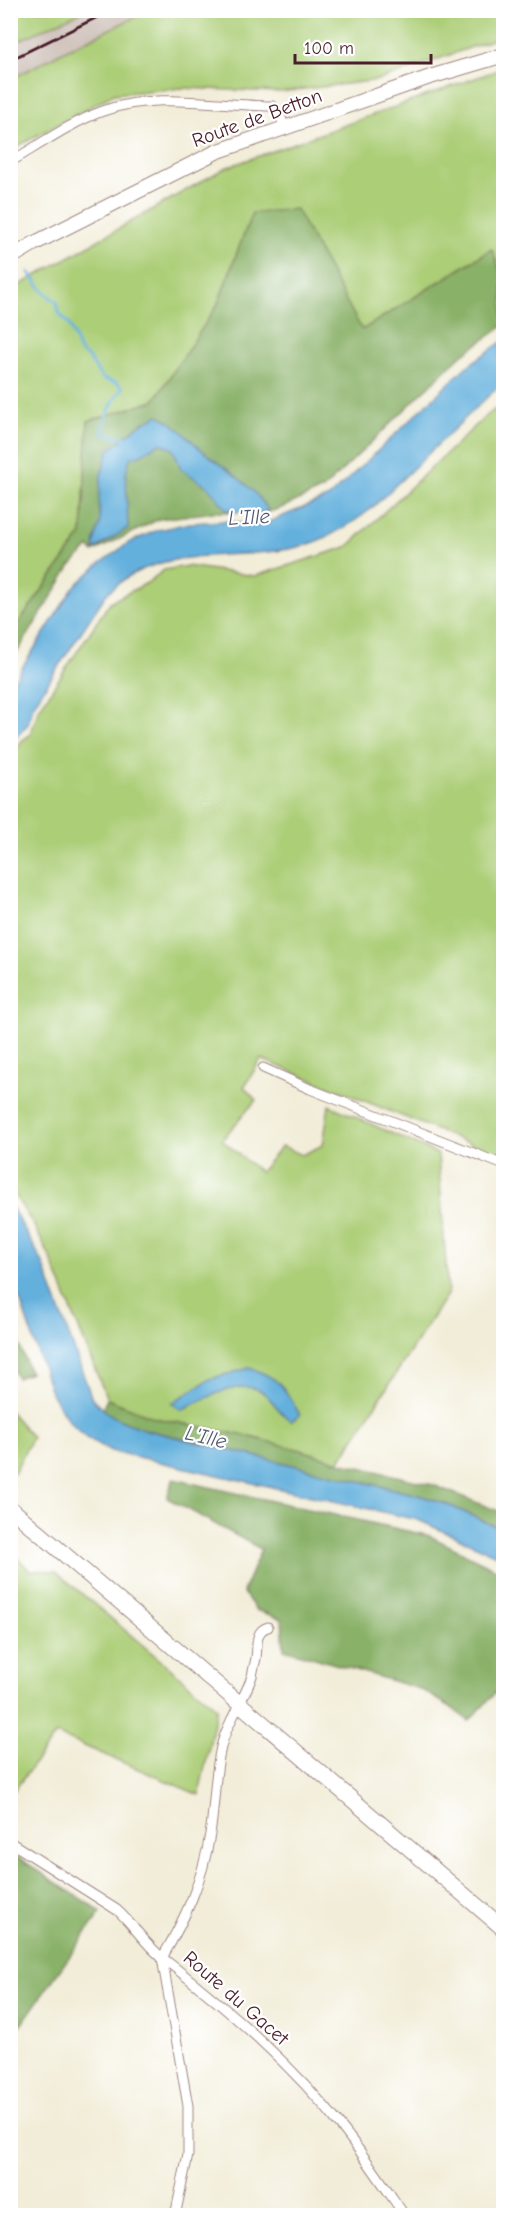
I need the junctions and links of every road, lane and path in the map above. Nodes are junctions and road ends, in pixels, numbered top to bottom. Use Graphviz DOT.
graph roads {
  1 [pos="504,55"];
  2 [pos="283,128"];
  3 [pos="10,162"];
  4 [pos="10,258"];
  5 [pos="263,1068"];
  6 [pos="504,1165"];
  7 [pos="10,1508"];
  8 [pos="268,1627"];
  9 [pos="239,1704"];
  10 [pos="10,1842"];
  11 [pos="504,1929"];
  12 [pos="162,1958"];
  13 [pos="175,2216"];
  14 [pos="405,2216"];
  1 -- 2 [label="main road, Route de Betton"];
  2 -- 3 [label="street"];
  2 -- 4 [label="main road, Route de Betton"];
  5 -- 6 [label="street"];
  7 -- 9 [label="main road"];
  8 -- 9 [label="street"];
  9 -- 11 [label="main road"];
  9 -- 12 [label="street"];
  10 -- 12 [label="street, Route du Gacet"];
  12 -- 13 [label="street"];
  12 -- 14 [label="street, Route du Gacet"];
}
